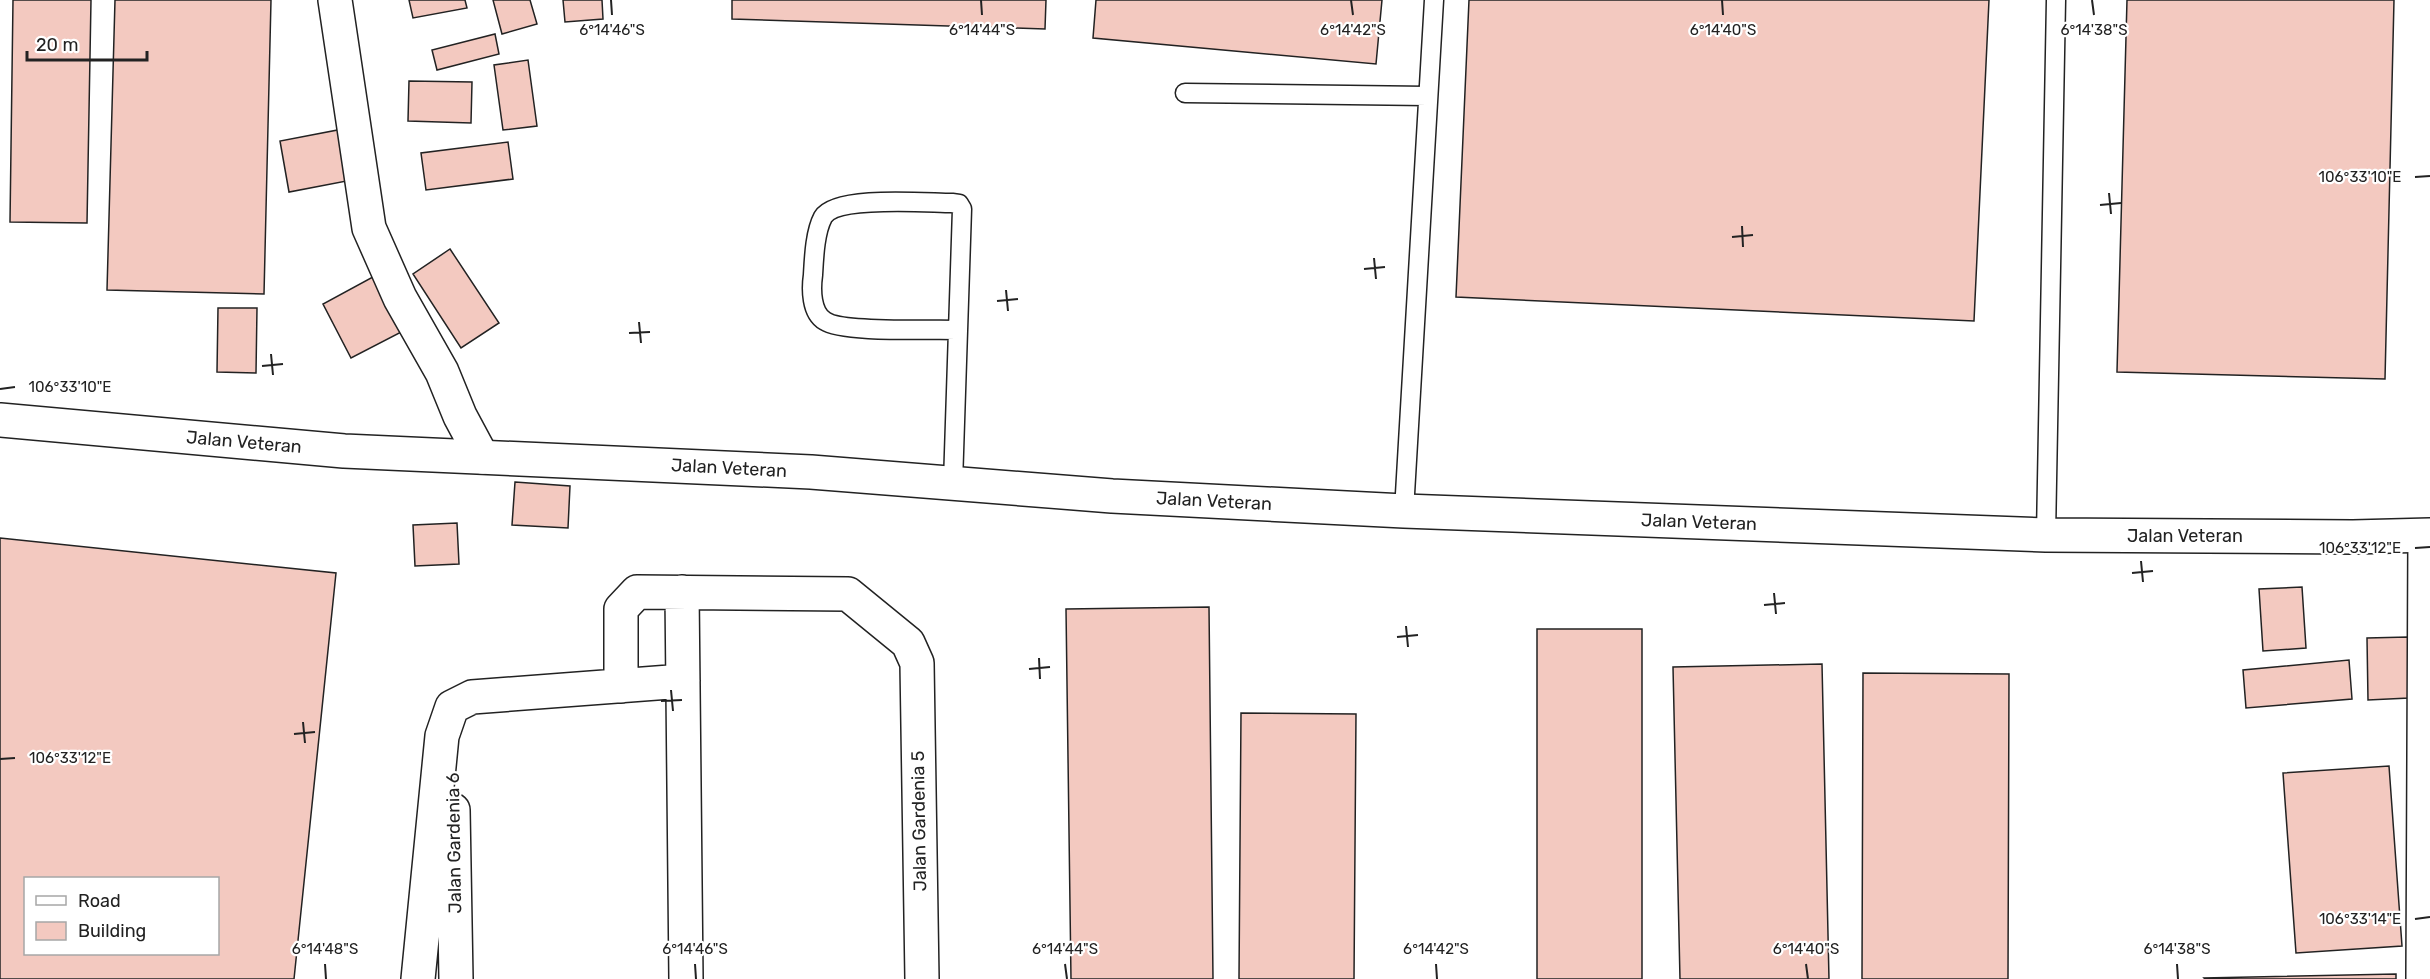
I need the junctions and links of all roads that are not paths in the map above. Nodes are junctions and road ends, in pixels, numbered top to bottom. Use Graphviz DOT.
graph roads {
  1 [pos="335,0"];
  2 [pos="1434,0"];
  3 [pos="2056,0"];
  4 [pos="1185,93"];
  5 [pos="1427,96"];
  6 [pos="956,330"];
  7 [pos="0,420"];
  8 [pos="482,457"];
  9 [pos="953,483"];
  10 [pos="1404,511"];
  11 [pos="2046,535"];
  12 [pos="2427,535"];
  13 [pos="682,592"];
  14 [pos="683,681"];
  15 [pos="621,686"];
  16 [pos="452,707"];
  17 [pos="418,979"];
  18 [pos="456,979"];
  19 [pos="686,979"];
  20 [pos="922,979"];
  21 [pos="2423,979"];
  1 -- 8 [label="street"];
  2 -- 5 [label="lane"];
  3 -- 11 [label="lane"];
  4 -- 5 [label="lane"];
  5 -- 10 [label="lane"];
  6 -- 6 [label="lane"];
  6 -- 9 [label="lane"];
  7 -- 8 [label="street, Jalan Veteran"];
  8 -- 9 [label="street, Jalan Veteran"];
  9 -- 10 [label="street, Jalan Veteran"];
  10 -- 11 [label="street, Jalan Veteran"];
  11 -- 12 [label="street, Jalan Veteran"];
  12 -- 21 [label="street"];
  13 -- 14 [label="street"];
  13 -- 15 [label="street"];
  13 -- 20 [label="street, Jalan Gardenia 5"];
  14 -- 15 [label="street"];
  14 -- 19 [label="street"];
  15 -- 16 [label="street"];
  16 -- 17 [label="street"];
  16 -- 18 [label="street, Jalan Gardenia 6"];
}
